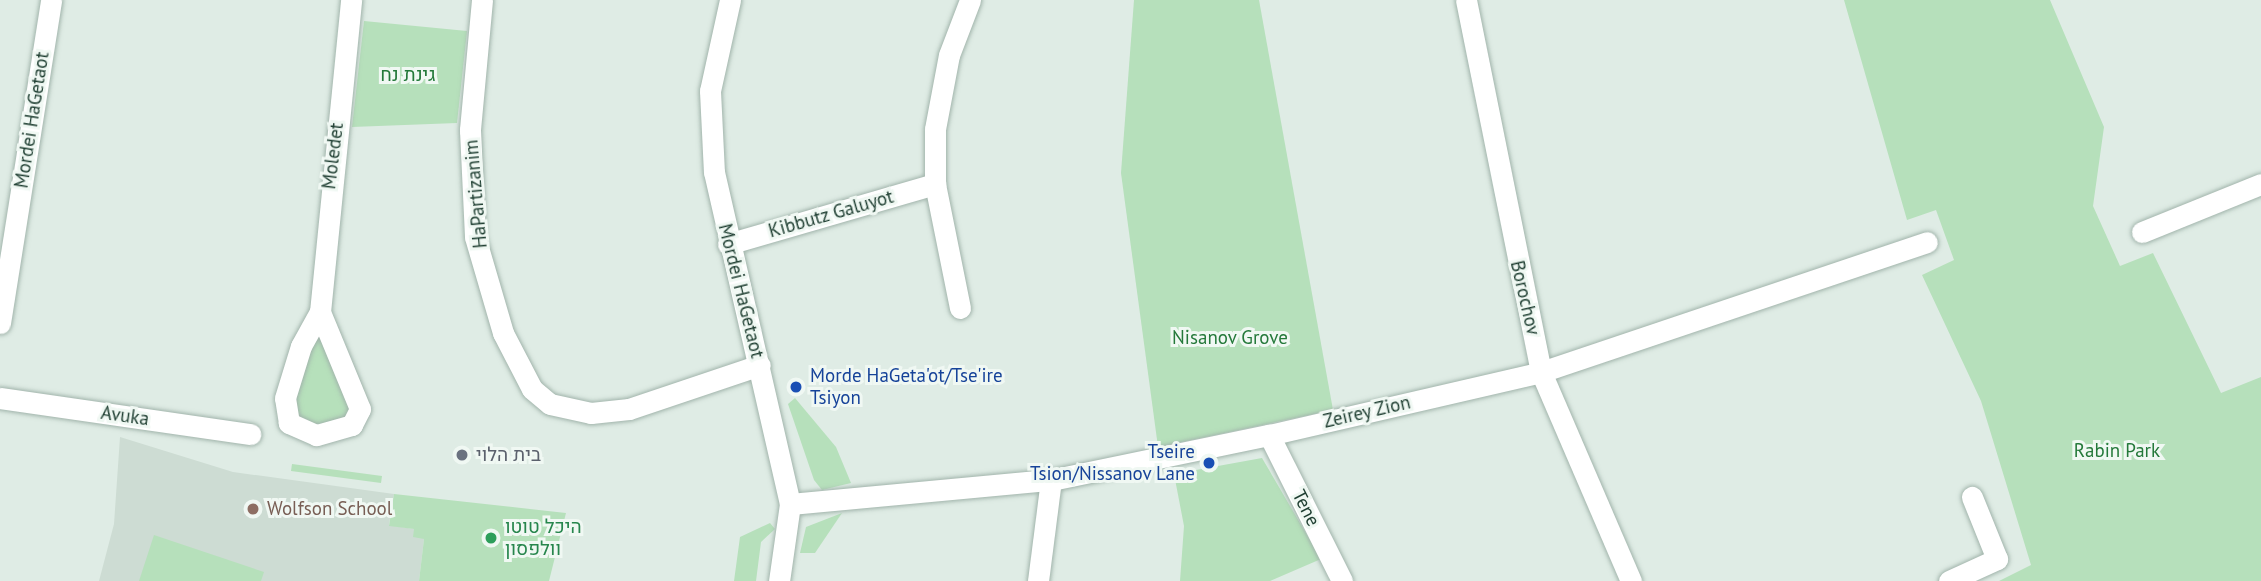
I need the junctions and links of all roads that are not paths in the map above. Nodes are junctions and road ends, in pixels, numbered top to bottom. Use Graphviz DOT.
graph roads {
  1 [pos="51,0"];
  2 [pos="351,0"];
  3 [pos="482,0"];
  4 [pos="730,0"];
  5 [pos="970,0"];
  6 [pos="1466,0"];
  7 [pos="935,184"];
  8 [pos="2261,184"];
  9 [pos="2142,232"];
  10 [pos="1927,243"];
  11 [pos="728,244"];
  12 [pos="960,308"];
  13 [pos="320,312"];
  14 [pos="0,323"];
  15 [pos="760,365"];
  16 [pos="1541,372"];
  17 [pos="0,398"];
  18 [pos="250,434"];
  19 [pos="1269,435"];
  20 [pos="1051,480"];
  21 [pos="1972,497"];
  22 [pos="790,504"];
  23 [pos="779,581"];
  24 [pos="1038,581"];
  25 [pos="1342,581"];
  26 [pos="1631,581"];
  27 [pos="1949,581"];
  1 -- 14 [label="street, Mordei HaGetaot"];
  2 -- 13 [label="street, Moledet"];
  3 -- 15 [label="street, HaPartizanim"];
  4 -- 11 [label="street, Mordei HaGetaot"];
  5 -- 7 [label="street"];
  6 -- 16 [label="street, Borochov"];
  7 -- 11 [label="street, Kibbutz Galuyot"];
  7 -- 12 [label="street"];
  8 -- 9 [label="street"];
  10 -- 16 [label="street, Zeirey Zion"];
  11 -- 15 [label="street, Mordei HaGetaot"];
  13 -- 13 [label="street, Moledet"];
  15 -- 22 [label="street, Mordei HaGetaot"];
  16 -- 19 [label="street, Zeirey Zion"];
  16 -- 26 [label="street, Borochov"];
  17 -- 18 [label="street, Avuka"];
  19 -- 20 [label="street, Zeirey Zion"];
  19 -- 25 [label="street, Tene"];
  20 -- 22 [label="street, Zeirey Zion"];
  20 -- 24 [label="street"];
  21 -- 27 [label="street"];
  22 -- 23 [label="street, Mordei HaGetaot"];
}
